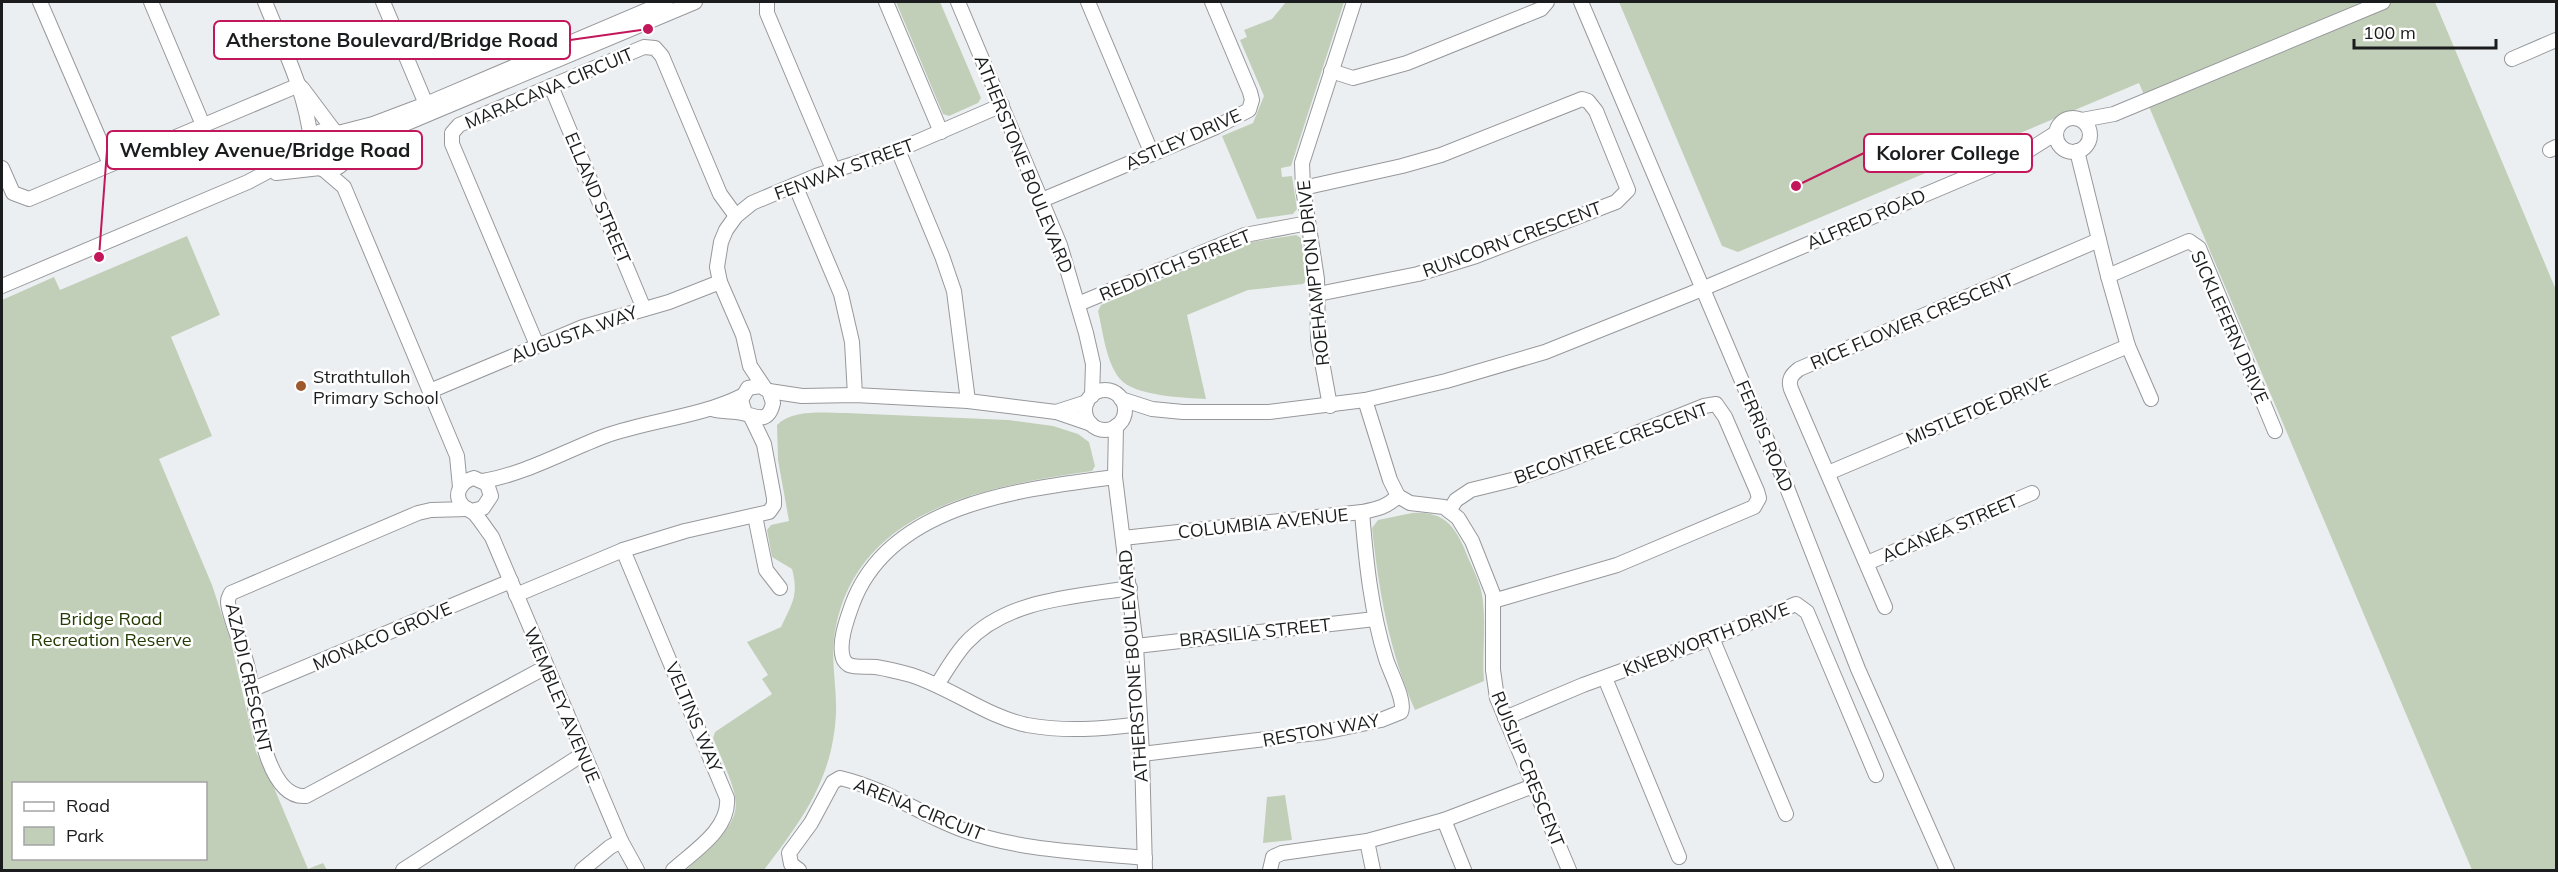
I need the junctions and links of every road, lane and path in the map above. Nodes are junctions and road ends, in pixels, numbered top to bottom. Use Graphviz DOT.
graph roads {
  1 [pos="40,2"];
  2 [pos="151,2"];
  3 [pos="265,2"];
  4 [pos="383,2"];
  5 [pos="666,2"];
  6 [pos="695,2"];
  7 [pos="766,2"];
  8 [pos="886,2"];
  9 [pos="958,2"];
  10 [pos="1088,2"];
  11 [pos="1212,2"];
  12 [pos="1354,2"];
  13 [pos="1547,2"];
  14 [pos="1581,2"];
  15 [pos="2384,2"];
  16 [pos="2556,40"];
  17 [pos="2512,59"];
  18 [pos="1331,71"];
  19 [pos="298,85"];
  20 [pos="551,86"];
  21 [pos="426,104"];
  22 [pos="1002,105"];
  23 [pos="2114,114"];
  24 [pos="2082,120"];
  25 [pos="203,125"];
  26 [pos="337,132"];
  27 [pos="941,132"];
  28 [pos="2056,133"];
  29 [pos="2090,135"];
  30 [pos="310,142"];
  31 [pos="2061,148"];
  32 [pos="898,150"];
  33 [pos="2029,150"];
  34 [pos="2077,151"];
  35 [pos="1152,154"];
  36 [pos="346,157"];
  37 [pos="110,164"];
  38 [pos="2,168"];
  39 [pos="321,168"];
  40 [pos="833,169"];
  41 [pos="248,182"];
  42 [pos="795,185"];
  43 [pos="344,187"];
  44 [pos="1303,188"];
  45 [pos="1042,200"];
  46 [pos="736,216"];
  47 [pos="1308,223"];
  48 [pos="2099,240"];
  49 [pos="2108,276"];
  50 [pos="720,282"];
  51 [pos="2,286"];
  52 [pos="1702,288"];
  53 [pos="1318,294"];
  54 [pos="1078,304"];
  55 [pos="644,309"];
  56 [pos="537,345"];
  57 [pos="2128,346"];
  58 [pos="1093,364"];
  59 [pos="750,366"];
  60 [pos="767,389"];
  61 [pos="430,391"];
  62 [pos="743,394"];
  63 [pos="855,395"];
  64 [pos="802,396"];
  65 [pos="1117,396"];
  66 [pos="1089,399"];
  67 [pos="2151,399"];
  68 [pos="1365,400"];
  69 [pos="968,401"];
  70 [pos="1330,406"];
  71 [pos="712,409"];
  72 [pos="1152,409"];
  73 [pos="771,410"];
  74 [pos="1056,412"];
  75 [pos="748,415"];
  76 [pos="1120,422"];
  77 [pos="1096,427"];
  78 [pos="2275,431"];
  79 [pos="764,444"];
  80 [pos="457,456"];
  81 [pos="1114,462"];
  82 [pos="517,471"];
  83 [pos="1828,473"];
  84 [pos="1115,477"];
  85 [pos="479,479"];
  86 [pos="459,489"];
  87 [pos="2032,493"];
  88 [pos="1398,496"];
  89 [pos="490,499"];
  90 [pos="431,510"];
  91 [pos="470,510"];
  92 [pos="1449,511"];
  93 [pos="1362,512"];
  94 [pos="755,516"];
  95 [pos="492,537"];
  96 [pos="1123,538"];
  97 [pos="623,550"];
  98 [pos="1867,563"];
  99 [pos="511,581"];
  100 [pos="780,588"];
  101 [pos="1130,588"];
  102 [pos="516,595"];
  103 [pos="1493,601"];
  104 [pos="1885,607"];
  105 [pos="1375,619"];
  106 [pos="1712,638"];
  107 [pos="1136,646"];
  108 [pos="546,667"];
  109 [pos="1605,678"];
  110 [pos="937,685"];
  111 [pos="253,689"];
  112 [pos="1505,718"];
  113 [pos="1140,724"];
  114 [pos="584,754"];
  115 [pos="1142,754"];
  116 [pos="1876,775"];
  117 [pos="1533,786"];
  118 [pos="1786,814"];
  119 [pos="1444,820"];
  120 [pos="621,841"];
  121 [pos="1367,841"];
  122 [pos="1679,857"];
  123 [pos="1145,864"];
  124 [pos="403,870"];
  125 [pos="582,870"];
  126 [pos="637,870"];
  127 [pos="673,870"];
  128 [pos="799,870"];
  129 [pos="1270,870"];
  130 [pos="1373,870"];
  131 [pos="1464,870"];
  132 [pos="1569,870"];
  133 [pos="1947,870"];
  1 -- 37 [label="street"];
  2 -- 25 [label="street"];
  3 -- 19 [label="street"];
  4 -- 21 [label="street"];
  5 -- 21 [label="street"];
  6 -- 36 [label="street"];
  7 -- 40 [label="street"];
  8 -- 27 [label="street"];
  9 -- 22 [label="street, ATHERSTONE BOULEVARD"];
  10 -- 35 [label="street"];
  11 -- 35 [label="street, ASTLEY DRIVE"];
  12 -- 18 [label="street, ROEHAMPTON DRIVE"];
  13 -- 18 [label="street"];
  14 -- 52 [label="street, FERRIS ROAD"];
  15 -- 23 [label="street"];
  16 -- 17 [label="street"];
  18 -- 44 [label="street, ROEHAMPTON DRIVE"];
  19 -- 25 [label="street"];
  19 -- 26 [label="street"];
  19 -- 30 [label="street"];
  20 -- 46 [label="street, MARACANA CIRCUIT"];
  20 -- 55 [label="street, ELLAND STREET"];
  20 -- 56 [label="street, MARACANA CIRCUIT"];
  21 -- 26 [label="street"];
  22 -- 27 [label="street, FENWAY STREET"];
  22 -- 45 [label="street, ATHERSTONE BOULEVARD"];
  23 -- 24 [label="street"];
  23 -- 29 [label="street"];
  24 -- 28 [label="street"];
  24 -- 29 [label="street"];
  25 -- 37 [label="street"];
  26 -- 30 [label="street"];
  26 -- 36 [label="street"];
  27 -- 32 [label="street, FENWAY STREET"];
  28 -- 31 [label="street"];
  28 -- 33 [label="street, ALFRED ROAD"];
  29 -- 34 [label="street"];
  30 -- 39 [label="street"];
  30 -- 41 [label="street"];
  31 -- 33 [label="street, ALFRED ROAD"];
  31 -- 34 [label="street"];
  32 -- 40 [label="street, FENWAY STREET"];
  32 -- 69 [label="street"];
  33 -- 52 [label="street, ALFRED ROAD"];
  34 -- 48 [label="street"];
  35 -- 45 [label="street, ASTLEY DRIVE"];
  36 -- 39 [label="street"];
  36 -- 43 [label="street"];
  37 -- 38 [label="street"];
  39 -- 41 [label="street"];
  39 -- 43 [label="street"];
  40 -- 42 [label="street, FENWAY STREET"];
  41 -- 51 [label="street"];
  42 -- 46 [label="street, FENWAY STREET"];
  42 -- 63 [label="street"];
  43 -- 61 [label="street"];
  44 -- 47 [label="street, ROEHAMPTON DRIVE"];
  44 -- 53 [label="street, RUNCORN CRESCENT"];
  45 -- 54 [label="street, ATHERSTONE BOULEVARD"];
  46 -- 50 [label="street, FENWAY STREET"];
  47 -- 53 [label="street, ROEHAMPTON DRIVE"];
  47 -- 54 [label="street, REDDITCH STREET"];
  48 -- 49 [label="street"];
  48 -- 83 [label="street, RICE FLOWER CRESCENT"];
  49 -- 57 [label="street"];
  49 -- 78 [label="street, SICKLEFERN DRIVE"];
  50 -- 55 [label="street, AUGUSTA WAY"];
  50 -- 59 [label="street, FENWAY STREET"];
  52 -- 68 [label="street, ALFRED ROAD"];
  52 -- 133 [label="street, FERRIS ROAD"];
  53 -- 70 [label="street, ROEHAMPTON DRIVE"];
  54 -- 58 [label="street, ATHERSTONE BOULEVARD"];
  55 -- 56 [label="street, AUGUSTA WAY"];
  56 -- 61 [label="street, AUGUSTA WAY"];
  57 -- 67 [label="street"];
  57 -- 83 [label="street, MISTLETOE DRIVE"];
  58 -- 65 [label="street, ATHERSTONE BOULEVARD"];
  58 -- 66 [label="street, ATHERSTONE BOULEVARD"];
  59 -- 60 [label="street, FENWAY STREET"];
  59 -- 62 [label="street, FENWAY STREET"];
  60 -- 62 [label="street"];
  60 -- 64 [label="street"];
  60 -- 73 [label="street"];
  61 -- 80 [label="street"];
  62 -- 71 [label="street"];
  62 -- 75 [label="street"];
  63 -- 64 [label="street"];
  63 -- 69 [label="street"];
  64 -- 73 [label="street"];
  65 -- 66 [label="street"];
  65 -- 72 [label="street"];
  65 -- 76 [label="street"];
  66 -- 74 [label="street"];
  66 -- 77 [label="street"];
  68 -- 70 [label="street, ALFRED ROAD"];
  68 -- 88 [label="street"];
  69 -- 74 [label="street"];
  70 -- 72 [label="street, ALFRED ROAD"];
  71 -- 75 [label="street"];
  71 -- 82 [label="street"];
  72 -- 76 [label="street"];
  73 -- 75 [label="street"];
  73 -- 79 [label="street"];
  74 -- 77 [label="street"];
  75 -- 79 [label="street"];
  76 -- 77 [label="street"];
  76 -- 81 [label="street, ATHERSTONE BOULEVARD"];
  77 -- 81 [label="street, ATHERSTONE BOULEVARD"];
  79 -- 94 [label="street"];
  80 -- 85 [label="street"];
  80 -- 86 [label="street"];
  81 -- 84 [label="street, ATHERSTONE BOULEVARD"];
  82 -- 85 [label="street"];
  82 -- 89 [label="street"];
  83 -- 98 [label="street, RICE FLOWER CRESCENT"];
  84 -- 96 [label="street, ATHERSTONE BOULEVARD"];
  84 -- 110 [label="street"];
  85 -- 86 [label="street"];
  85 -- 89 [label="street"];
  86 -- 90 [label="street, AZADI CRESCENT"];
  86 -- 91 [label="street"];
  87 -- 98 [label="street, ACANEA STREET"];
  88 -- 92 [label="street"];
  88 -- 93 [label="street, COLUMBIA AVENUE"];
  89 -- 91 [label="street"];
  89 -- 95 [label="street, WEMBLEY AVENUE"];
  90 -- 91 [label="street, AZADI CRESCENT"];
  90 -- 111 [label="street, AZADI CRESCENT"];
  91 -- 95 [label="street, WEMBLEY AVENUE"];
  92 -- 103 [label="street, RUISLIP CRESCENT"];
  92 -- 103 [label="street, BECONTREE CRESCENT"];
  93 -- 96 [label="street, COLUMBIA AVENUE"];
  93 -- 105 [label="street, RESTON WAY"];
  94 -- 97 [label="street"];
  94 -- 100 [label="street"];
  95 -- 99 [label="street, WEMBLEY AVENUE"];
  96 -- 101 [label="street, ATHERSTONE BOULEVARD"];
  97 -- 102 [label="street"];
  97 -- 127 [label="street, VELTINS WAY"];
  98 -- 104 [label="street, RICE FLOWER CRESCENT"];
  99 -- 102 [label="street, WEMBLEY AVENUE"];
  99 -- 111 [label="street, MONACO GROVE"];
  101 -- 107 [label="street, ATHERSTONE BOULEVARD"];
  101 -- 110 [label="street"];
  102 -- 108 [label="street, WEMBLEY AVENUE"];
  103 -- 112 [label="street, RUISLIP CRESCENT"];
  105 -- 107 [label="street, BRASILIA STREET"];
  105 -- 115 [label="street, RESTON WAY"];
  106 -- 109 [label="street, KNEBWORTH DRIVE"];
  106 -- 116 [label="street, KNEBWORTH DRIVE"];
  106 -- 118 [label="street"];
  107 -- 113 [label="street, ATHERSTONE BOULEVARD"];
  108 -- 111 [label="street, AZADI CRESCENT"];
  108 -- 114 [label="street, WEMBLEY AVENUE"];
  109 -- 112 [label="street, KNEBWORTH DRIVE"];
  109 -- 122 [label="street"];
  110 -- 113 [label="street"];
  112 -- 117 [label="street, RUISLIP CRESCENT"];
  113 -- 115 [label="street, ATHERSTONE BOULEVARD"];
  114 -- 120 [label="street, WEMBLEY AVENUE"];
  114 -- 124 [label="street"];
  115 -- 123 [label="street, ATHERSTONE BOULEVARD"];
  117 -- 119 [label="street"];
  117 -- 132 [label="street, RUISLIP CRESCENT"];
  119 -- 121 [label="street"];
  119 -- 131 [label="street"];
  120 -- 125 [label="street"];
  120 -- 126 [label="street, WEMBLEY AVENUE"];
  121 -- 129 [label="street"];
  121 -- 130 [label="street"];
  123 -- 128 [label="street, ARENA CIRCUIT"];
}
